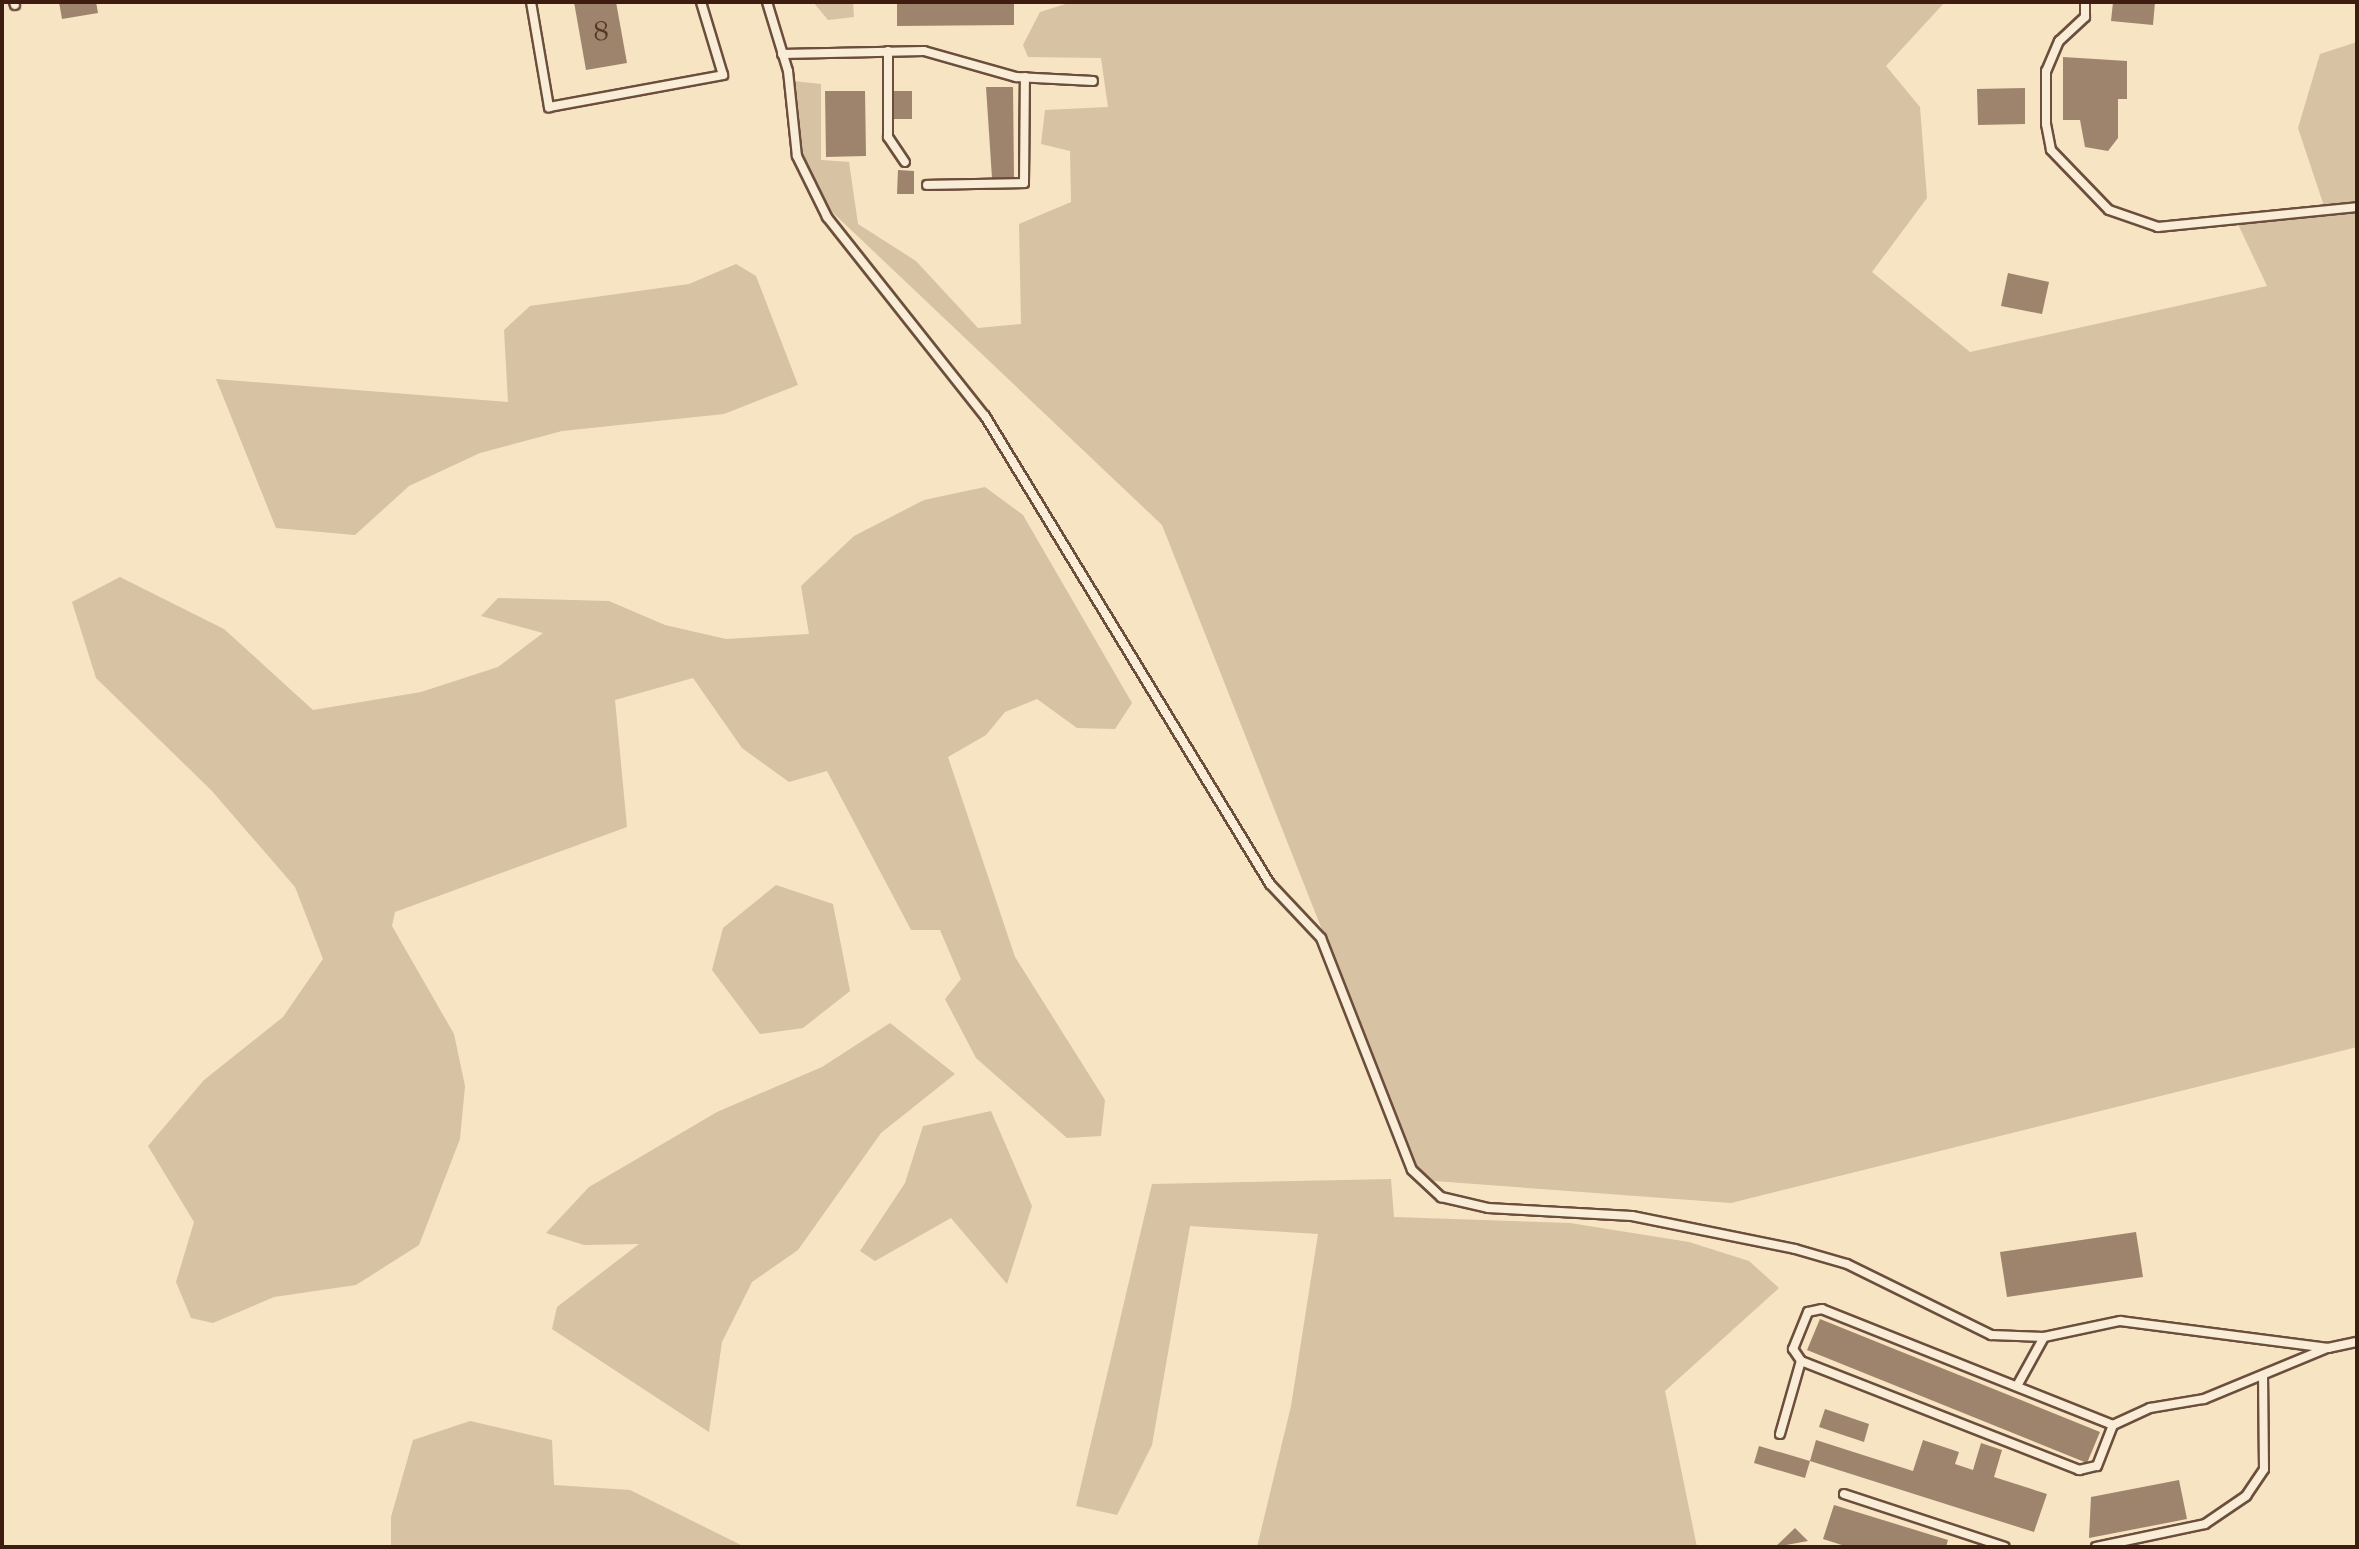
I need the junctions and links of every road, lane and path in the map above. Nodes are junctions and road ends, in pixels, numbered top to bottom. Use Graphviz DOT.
graph roads {
  1 [pos="531,2"];
  2 [pos="701,2"];
  3 [pos="767,2"];
  4 [pos="2085,2"];
  5 [pos="888,51"];
  6 [pos="782,54"];
  7 [pos="1025,77"];
  8 [pos="1093,81"];
  9 [pos="905,162"];
  10 [pos="927,185"];
  11 [pos="2357,207"];
  12 [pos="2044,1337"];
  13 [pos="2357,1342"];
  14 [pos="2328,1348"];
  15 [pos="1801,1361"];
  16 [pos="2263,1376"];
  17 [pos="2017,1386"];
  18 [pos="2113,1425"];
  19 [pos="1780,1434"];
  20 [pos="1844,1494"];
  21 [pos="2005,1547"];
  22 [pos="2096,1547"];
  1 -- 2 [label="lane"];
  3 -- 6 [label="lane"];
  4 -- 11 [label="lane"];
  5 -- 6 [label="lane"];
  5 -- 7 [label="lane"];
  5 -- 9 [label="lane"];
  6 -- 12 [label="lane"];
  7 -- 8 [label="lane"];
  7 -- 10 [label="lane"];
  12 -- 14 [label="lane"];
  12 -- 17 [label="lane"];
  13 -- 14 [label="lane"];
  14 -- 16 [label="lane"];
  15 -- 17 [label="lane"];
  15 -- 18 [label="lane"];
  15 -- 19 [label="lane"];
  16 -- 18 [label="lane"];
  16 -- 22 [label="lane"];
  17 -- 18 [label="lane"];
  20 -- 21 [label="lane"];
}
